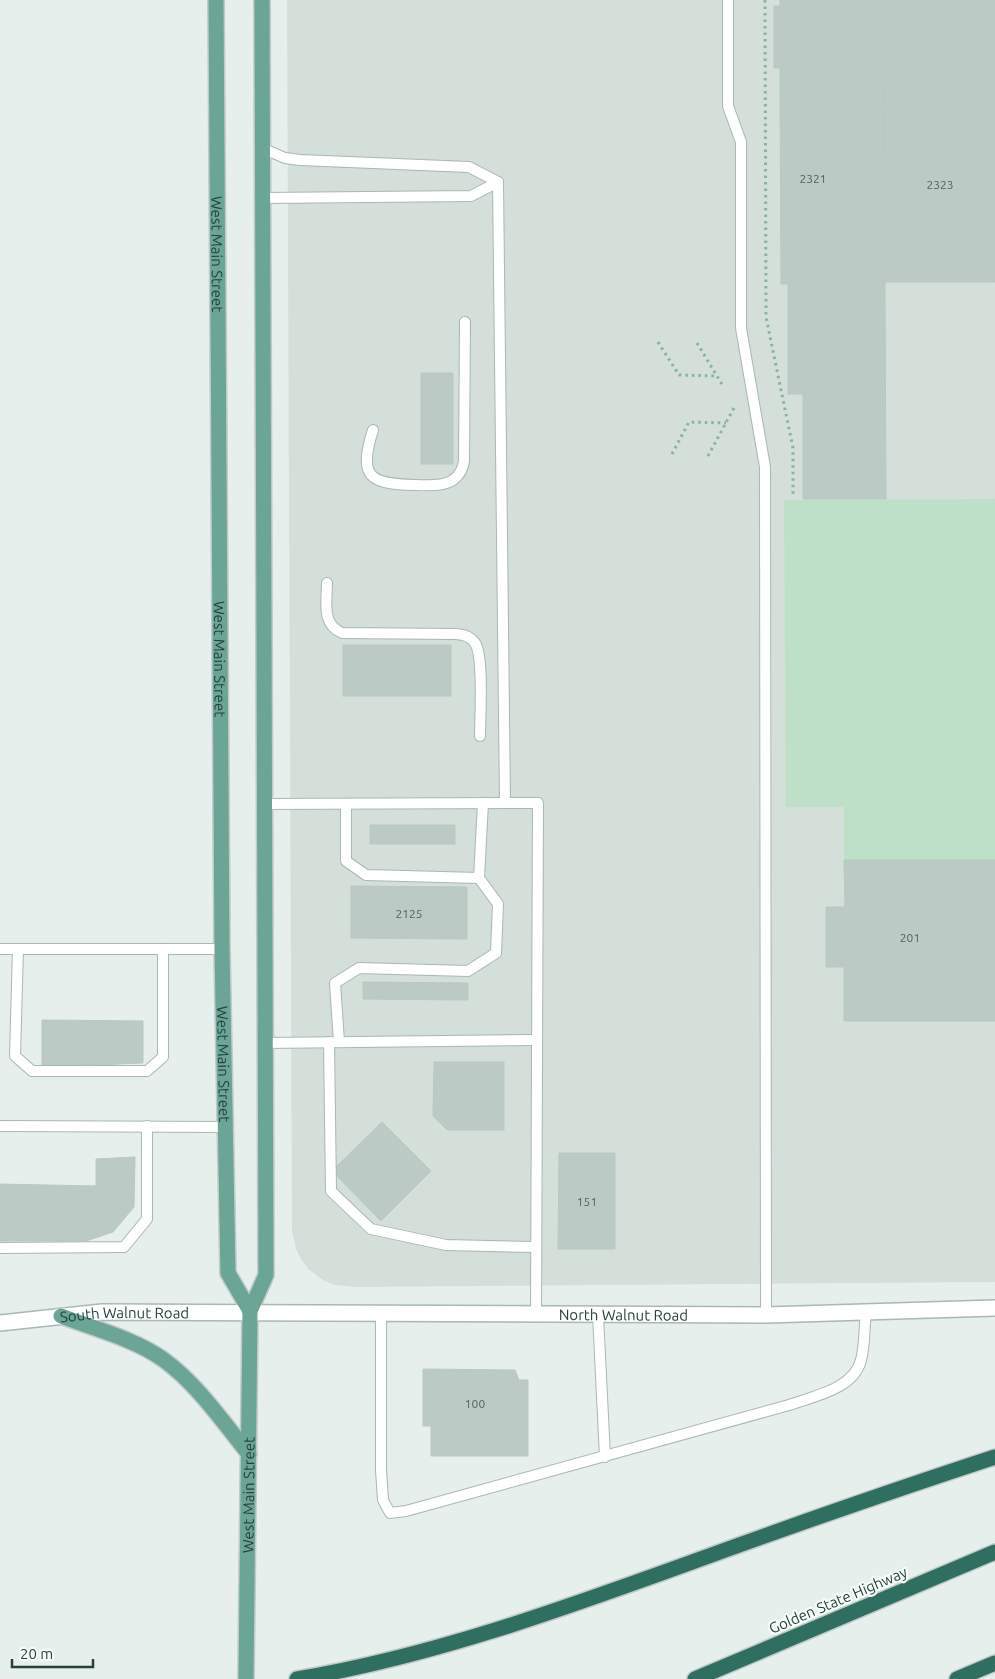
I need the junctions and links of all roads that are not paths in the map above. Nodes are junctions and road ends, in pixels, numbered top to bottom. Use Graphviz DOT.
graph roads {
  1 [pos="216,0"];
  2 [pos="262,0"];
  3 [pos="728,0"];
  4 [pos="264,149"];
  5 [pos="498,182"];
  6 [pos="264,198"];
  7 [pos="465,322"];
  8 [pos="373,430"];
  9 [pos="327,584"];
  10 [pos="480,736"];
  11 [pos="483,803"];
  12 [pos="505,803"];
  13 [pos="265,804"];
  14 [pos="346,804"];
  15 [pos="479,878"];
  16 [pos="164,949"];
  17 [pos="222,949"];
  18 [pos="0,950"];
  19 [pos="18,950"];
  20 [pos="537,1040"];
  21 [pos="334,1042"];
  22 [pos="266,1043"];
  23 [pos="0,1126"];
  24 [pos="147,1126"];
  25 [pos="226,1127"];
  26 [pos="536,1246"];
  27 [pos="0,1248"];
  28 [pos="995,1308"];
  29 [pos="250,1311"];
  30 [pos="381,1313"];
  31 [pos="866,1313"];
  32 [pos="536,1315"];
  33 [pos="598,1315"];
  34 [pos="766,1315"];
  35 [pos="61,1316"];
  36 [pos="0,1323"];
  37 [pos="249,1454"];
  38 [pos="605,1457"];
  39 [pos="995,1457"];
  40 [pos="995,1552"];
  41 [pos="995,1663"];
  42 [pos="246,1679"];
  43 [pos="297,1679"];
  44 [pos="695,1679"];
  45 [pos="958,1679"];
  1 -- 17 [label="main road, West Main Street"];
  2 -- 4 [label="main road, West Main Street"];
  3 -- 34 [label="lane"];
  4 -- 5 [label="lane"];
  4 -- 6 [label="main road, West Main Street"];
  5 -- 6 [label="lane"];
  5 -- 12 [label="lane"];
  6 -- 13 [label="main road, West Main Street"];
  7 -- 8 [label="lane"];
  9 -- 10 [label="lane"];
  11 -- 12 [label="lane"];
  11 -- 14 [label="lane"];
  11 -- 15 [label="lane"];
  12 -- 20 [label="lane"];
  13 -- 14 [label="lane"];
  13 -- 22 [label="main road, West Main Street"];
  14 -- 15 [label="lane"];
  15 -- 21 [label="lane"];
  16 -- 17 [label="lane"];
  16 -- 19 [label="lane"];
  16 -- 19 [label="lane"];
  17 -- 25 [label="main road, West Main Street"];
  18 -- 19 [label="lane"];
  20 -- 21 [label="lane"];
  20 -- 26 [label="lane"];
  21 -- 22 [label="lane"];
  21 -- 26 [label="lane"];
  22 -- 29 [label="main road, West Main Street"];
  23 -- 24 [label="lane"];
  24 -- 25 [label="lane"];
  24 -- 27 [label="lane"];
  25 -- 29 [label="main road, West Main Street"];
  26 -- 32 [label="lane"];
  28 -- 31 [label="street, North Walnut Road"];
  29 -- 30 [label="street, North Walnut Road"];
  29 -- 35 [label="street, South Walnut Road"];
  29 -- 37 [label="main road, West Main Street"];
  30 -- 32 [label="street, North Walnut Road"];
  30 -- 38 [label="lane"];
  31 -- 34 [label="street, North Walnut Road"];
  31 -- 38 [label="lane"];
  32 -- 33 [label="street, North Walnut Road"];
  33 -- 34 [label="street, North Walnut Road"];
  33 -- 38 [label="lane"];
  35 -- 36 [label="street, South Walnut Road"];
  35 -- 37 [label="main road"];
  37 -- 42 [label="main road, West Main Street"];
  39 -- 43 [label="highway"];
  40 -- 44 [label="highway, Golden State Highway"];
  41 -- 45 [label="highway"];
}
